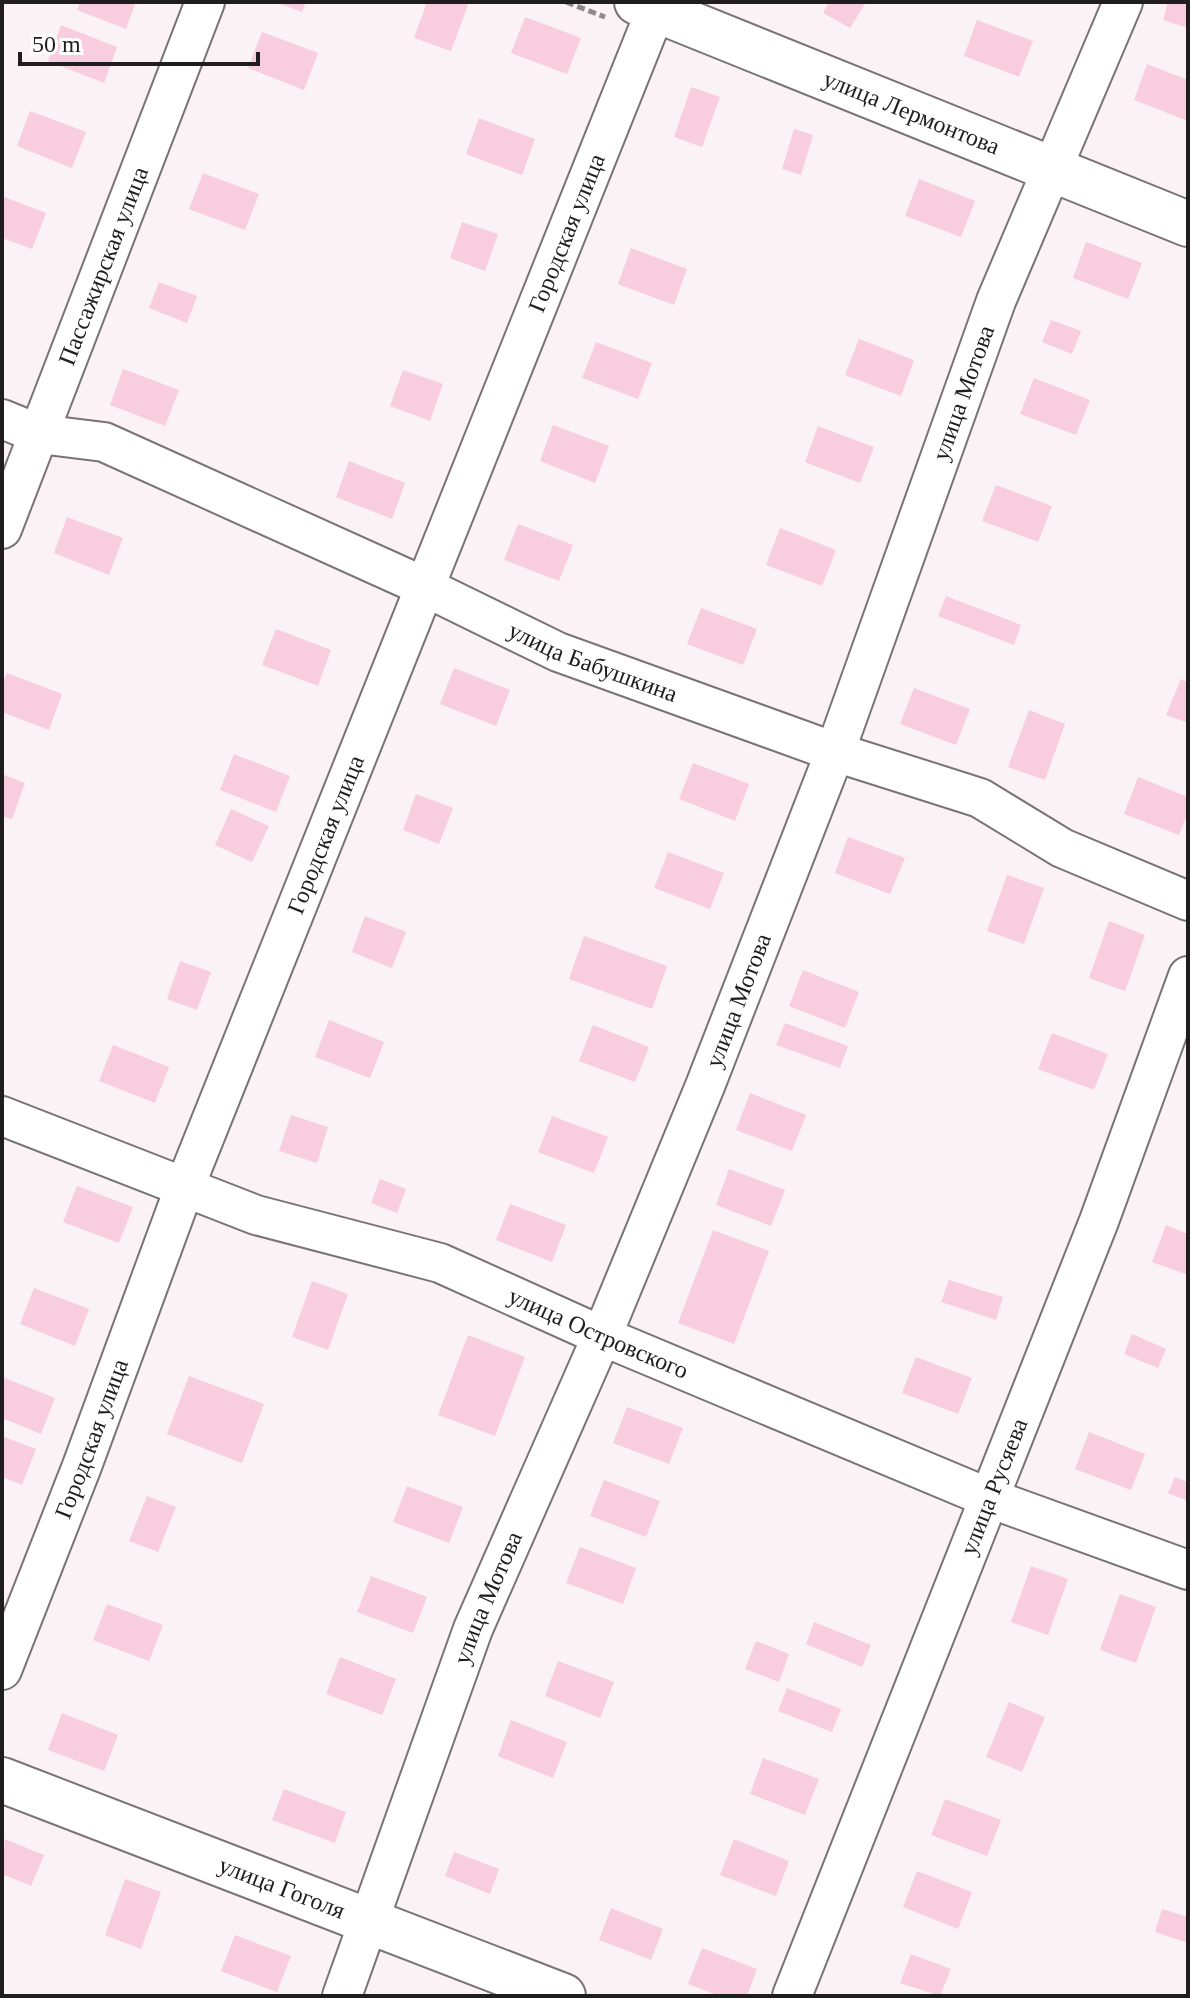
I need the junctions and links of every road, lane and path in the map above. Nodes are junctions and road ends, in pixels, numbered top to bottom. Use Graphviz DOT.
graph roads {
  1 [pos="205,2"];
  2 [pos="1123,2"];
  3 [pos="650,4"];
  4 [pos="1053,171"];
  5 [pos="1188,224"];
  6 [pos="2,419"];
  7 [pos="39,434"];
  8 [pos="2,529"];
  9 [pos="423,586"];
  10 [pos="835,752"];
  11 [pos="1188,901"];
  12 [pos="1188,976"];
  13 [pos="2,1116"];
  14 [pos="185,1186"];
  15 [pos="602,1336"];
  16 [pos="989,1498"];
  17 [pos="1188,1570"];
  18 [pos="2,1670"];
  19 [pos="2,1780"];
  20 [pos="368,1923"];
  21 [pos="342,1996"];
  22 [pos="563,1996"];
  23 [pos="792,1996"];
  1 -- 7 [label="street, Пассажирская улица"];
  2 -- 4 [label="street, улица Мотова"];
  3 -- 4 [label="street, улица Лермонтова"];
  3 -- 9 [label="street, Городская улица"];
  4 -- 5 [label="street, улица Лермонтова"];
  4 -- 10 [label="street, улица Мотова"];
  6 -- 7 [label="street, улица Бабушкина"];
  7 -- 8 [label="street, Пассажирская улица"];
  7 -- 9 [label="street, улица Бабушкина"];
  9 -- 10 [label="street, улица Бабушкина"];
  9 -- 14 [label="street, Городская улица"];
  10 -- 11 [label="street, улица Бабушкина"];
  10 -- 15 [label="street, улица Мотова"];
  12 -- 16 [label="street, улица Русяева"];
  13 -- 14 [label="street, улица Островского"];
  14 -- 15 [label="street, улица Островского"];
  14 -- 18 [label="street, Городская улица"];
  15 -- 16 [label="street, улица Островского"];
  15 -- 20 [label="street, улица Мотова"];
  16 -- 17 [label="street, улица Островского"];
  16 -- 23 [label="street, улица Русяева"];
  19 -- 20 [label="street, улица Гоголя"];
  20 -- 21 [label="street, улица Мотова"];
  20 -- 22 [label="street, улица Гоголя"];
}
